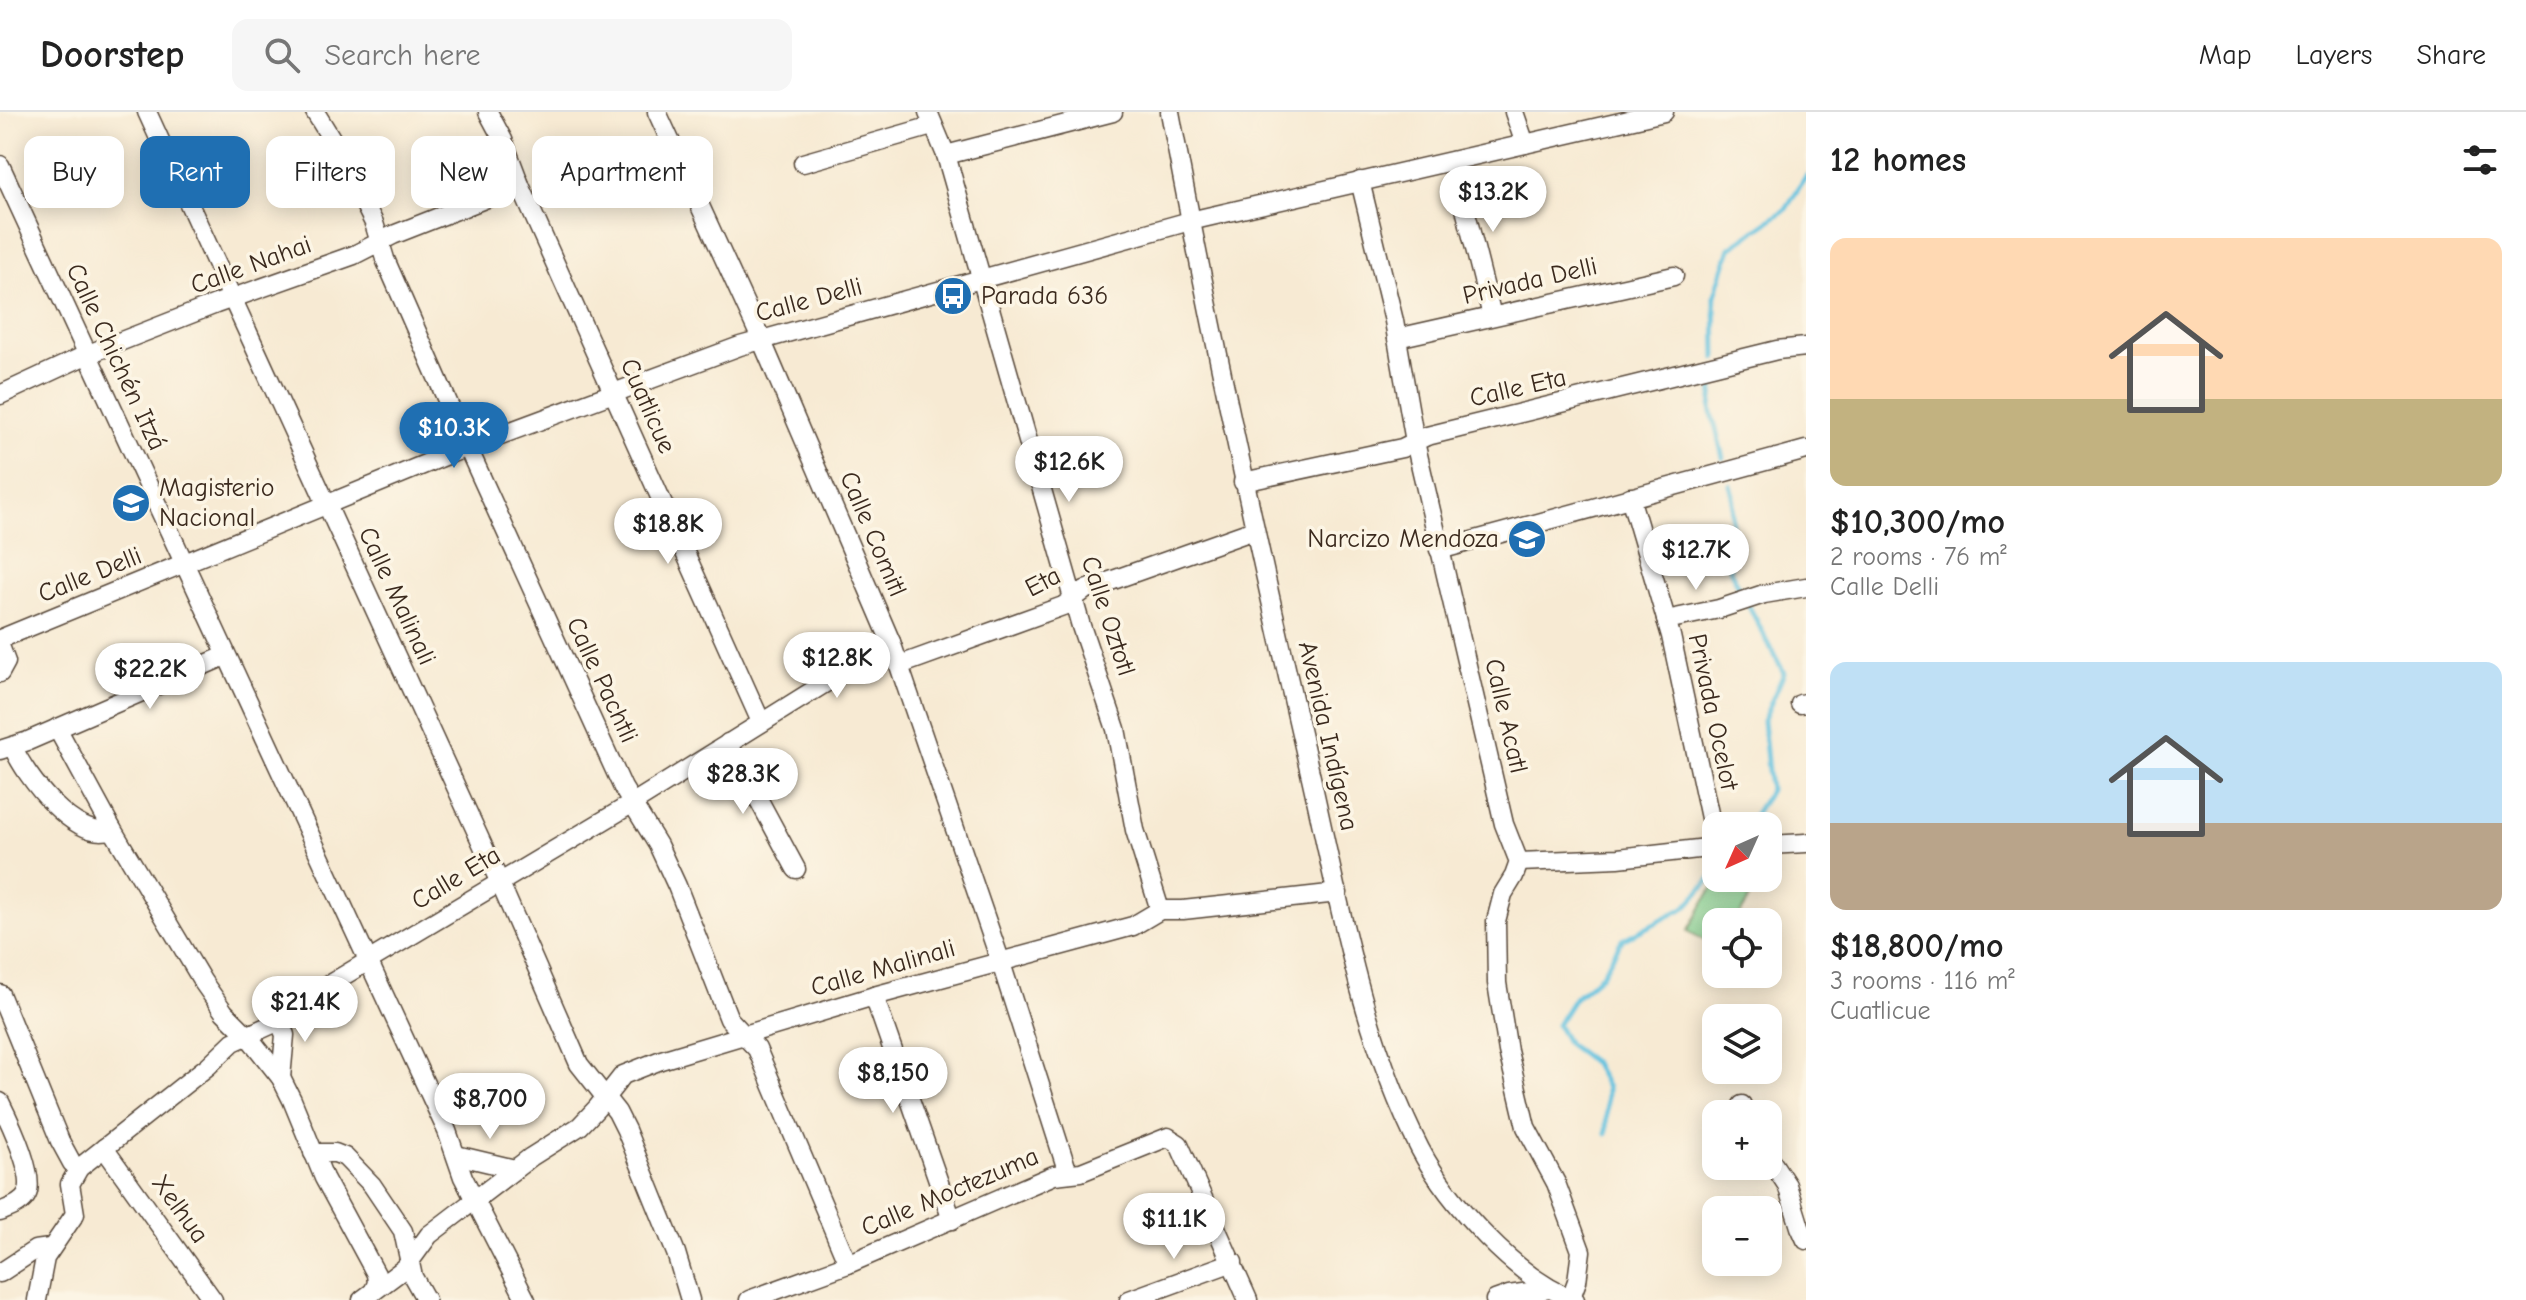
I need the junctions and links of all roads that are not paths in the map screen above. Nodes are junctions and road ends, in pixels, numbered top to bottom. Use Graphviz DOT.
graph roads {
  1 [pos="147,112"];
  2 [pos="315,112"];
  3 [pos="488,112"];
  4 [pos="657,112"];
  5 [pos="1113,112"];
  6 [pos="1170,112"];
  7 [pos="1514,112"];
  8 [pos="1664,112"];
  9 [pos="930,119"];
  10 [pos="1525,144"];
  11 [pos="946,155"];
  12 [pos="1453,161"];
  13 [pos="803,163"];
  14 [pos="0,165"];
  15 [pos="1360,181"];
  16 [pos="520,185"];
  17 [pos="1190,221"];
  18 [pos="380,242"];
  19 [pos="1674,276"];
  20 [pos="981,280"];
  21 [pos="231,299"];
  22 [pos="1492,316"];
  23 [pos="1397,338"];
  24 [pos="761,339"];
  25 [pos="1806,347"];
  26 [pos="86,355"];
  27 [pos="614,393"];
  28 [pos="0,395"];
  29 [pos="1415,442"];
  30 [pos="468,448"];
  31 [pos="1806,450"];
  32 [pos="1243,482"];
  33 [pos="1630,497"];
  34 [pos="326,505"];
  35 [pos="1254,530"];
  36 [pos="1439,550"];
  37 [pos="184,565"];
  38 [pos="1806,587"];
  39 [pos="1074,598"];
  40 [pos="1666,620"];
  41 [pos="0,639"];
  42 [pos="891,642"];
  43 [pos="0,646"];
  44 [pos="225,656"];
  45 [pos="900,665"];
  46 [pos="0,673"];
  47 [pos="761,722"];
  48 [pos="57,728"];
  49 [pos="728,743"];
  50 [pos="7,748"];
  51 [pos="633,803"];
  52 [pos="1708,812"];
  53 [pos="112,829"];
  54 [pos="1806,843"];
  55 [pos="1782,844"];
  56 [pos="1702,849"];
  57 [pos="1519,862"];
  58 [pos="796,869"];
  59 [pos="500,883"];
  60 [pos="1338,893"];
  61 [pos="1160,910"];
  62 [pos="368,961"];
  63 [pos="1001,963"];
  64 [pos="0,994"];
  65 [pos="874,996"];
  66 [pos="279,1020"];
  67 [pos="247,1035"];
  68 [pos="744,1036"];
  69 [pos="281,1078"];
  70 [pos="606,1098"];
  71 [pos="0,1102"];
  72 [pos="104,1148"];
  73 [pos="313,1153"];
  74 [pos="456,1155"];
  75 [pos="515,1169"];
  76 [pos="1068,1173"];
  77 [pos="75,1176"];
  78 [pos="1782,1177"];
  79 [pos="475,1199"];
  80 [pos="0,1212"];
  81 [pos="952,1220"];
  82 [pos="1806,1240"];
  83 [pos="50,1248"];
  84 [pos="411,1260"];
  85 [pos="1233,1262"];
  86 [pos="848,1264"];
  87 [pos="0,1273"];
  88 [pos="1549,1289"];
  89 [pos="368,1296"];
  90 [pos="37,1300"];
  91 [pos="213,1300"];
  92 [pos="426,1300"];
  93 [pos="526,1300"];
  94 [pos="690,1300"];
  95 [pos="749,1300"];
  96 [pos="1129,1300"];
  97 [pos="1248,1300"];
  98 [pos="1495,1300"];
  99 [pos="1572,1300"];
  1 -- 21 [label="street, Calle Malinali"];
  2 -- 18 [label="street, Calle Pachtli"];
  3 -- 16 [label="street, Cuatlicue"];
  4 -- 24 [label="street, Calle Comitl"];
  5 -- 11 [label="street"];
  6 -- 17 [label="street, Avenida Indígena"];
  7 -- 10 [label="street"];
  8 -- 10 [label="street, Calle Delli"];
  9 -- 11 [label="street, Calle Oztotl"];
  9 -- 13 [label="street"];
  10 -- 12 [label="street, Calle Delli"];
  11 -- 20 [label="street, Calle Oztotl"];
  12 -- 15 [label="street, Calle Delli"];
  12 -- 22 [label="street"];
  14 -- 26 [label="street, Calle Chichén Itzá"];
  15 -- 17 [label="street, Calle Delli"];
  15 -- 23 [label="street, Calle Acatl"];
  16 -- 18 [label="street, Calle Nahai"];
  16 -- 27 [label="street, Cuatlicue"];
  17 -- 20 [label="street, Calle Delli"];
  17 -- 32 [label="street, Avenida Indígena"];
  18 -- 21 [label="street, Calle Nahai"];
  18 -- 30 [label="street, Calle Pachtli"];
  19 -- 22 [label="street, Privada Delli"];
  20 -- 24 [label="street, Calle Delli"];
  20 -- 39 [label="street, Calle Oztotl"];
  21 -- 26 [label="street, Calle Nahai"];
  21 -- 34 [label="street, Calle Malinali"];
  22 -- 23 [label="street, Privada Delli"];
  23 -- 29 [label="street, Calle Acatl"];
  24 -- 27 [label="street, Calle Delli"];
  24 -- 42 [label="street, Calle Comitl"];
  25 -- 29 [label="street, Calle Eta"];
  26 -- 28 [label="street, Calle Nahai"];
  26 -- 37 [label="street, Calle Chichén Itzá"];
  27 -- 30 [label="street, Calle Delli"];
  27 -- 47 [label="street, Cuatlicue"];
  29 -- 32 [label="street, Calle Eta"];
  29 -- 36 [label="street, Calle Acatl"];
  30 -- 34 [label="street, Calle Delli"];
  30 -- 51 [label="street, Calle Pachtli"];
  31 -- 33 [label="street"];
  32 -- 35 [label="street, Avenida Indígena"];
  33 -- 36 [label="street"];
  33 -- 40 [label="street, Privada Ocelot"];
  34 -- 37 [label="street, Calle Delli"];
  34 -- 59 [label="street, Calle Malinali"];
  35 -- 39 [label="street, Eta"];
  35 -- 60 [label="street, Avenida Indígena"];
  36 -- 57 [label="street, Calle Acatl"];
  37 -- 41 [label="street, Calle Delli"];
  37 -- 44 [label="street, Calle Chichén Itzá"];
  38 -- 40 [label="street"];
  39 -- 45 [label="street, Eta"];
  39 -- 61 [label="street, Calle Oztotl"];
  40 -- 52 [label="street, Privada Ocelot"];
  42 -- 45 [label="street, Calle Comitl"];
  42 -- 47 [label="street, Calle Eta"];
  43 -- 46 [label="street"];
  44 -- 48 [label="street"];
  44 -- 62 [label="street, Calle Chichén Itzá"];
  45 -- 63 [label="street, Calle Comitl"];
  47 -- 49 [label="street, Calle Eta"];
  48 -- 50 [label="street"];
  48 -- 53 [label="street"];
  49 -- 51 [label="street, Calle Eta"];
  49 -- 58 [label="street"];
  50 -- 53 [label="street"];
  51 -- 59 [label="street, Calle Eta"];
  51 -- 68 [label="street, Calle Pachtli"];
  53 -- 67 [label="street"];
  54 -- 55 [label="street"];
  56 -- 57 [label="street"];
  57 -- 99 [label="street"];
  59 -- 62 [label="street, Calle Eta"];
  59 -- 70 [label="street, Calle Malinali"];
  60 -- 61 [label="street"];
  60 -- 88 [label="street, Avenida Indígena"];
  61 -- 63 [label="street, Calle Malinali"];
  62 -- 66 [label="street, Calle Eta"];
  62 -- 74 [label="street, Calle Chichén Itzá"];
  63 -- 65 [label="street, Calle Malinali"];
  63 -- 76 [label="street, Calle Comitl"];
  64 -- 77 [label="street"];
  65 -- 68 [label="street, Calle Malinali"];
  65 -- 81 [label="street"];
  66 -- 67 [label="street, Calle Eta"];
  66 -- 69 [label="street"];
  67 -- 69 [label="street"];
  67 -- 72 [label="street, Calle Eta"];
  68 -- 70 [label="street, Calle Malinali"];
  68 -- 86 [label="street, Calle Pachtli"];
  69 -- 73 [label="street"];
  70 -- 75 [label="street"];
  70 -- 94 [label="street, Calle Malinali"];
  71 -- 80 [label="street"];
  72 -- 77 [label="street, Calle Eta"];
  72 -- 91 [label="street, Xelhua"];
  73 -- 84 [label="street"];
  73 -- 89 [label="street"];
  74 -- 75 [label="street"];
  74 -- 79 [label="street, Calle Chichén Itzá"];
  75 -- 79 [label="street"];
  76 -- 81 [label="street, Calle Moctezuma"];
  76 -- 85 [label="street, Calle Moctezuma"];
  77 -- 83 [label="street"];
  78 -- 82 [label="street"];
  79 -- 84 [label="street"];
  79 -- 93 [label="street, Calle Chichén Itzá"];
  81 -- 86 [label="street, Calle Moctezuma"];
  83 -- 87 [label="street"];
  83 -- 90 [label="street"];
  84 -- 89 [label="street"];
  84 -- 92 [label="street"];
  85 -- 96 [label="street"];
  85 -- 97 [label="street"];
  86 -- 95 [label="street, Calle Moctezuma"];
  88 -- 98 [label="street"];
  88 -- 99 [label="street, Avenida Indígena"];
}
